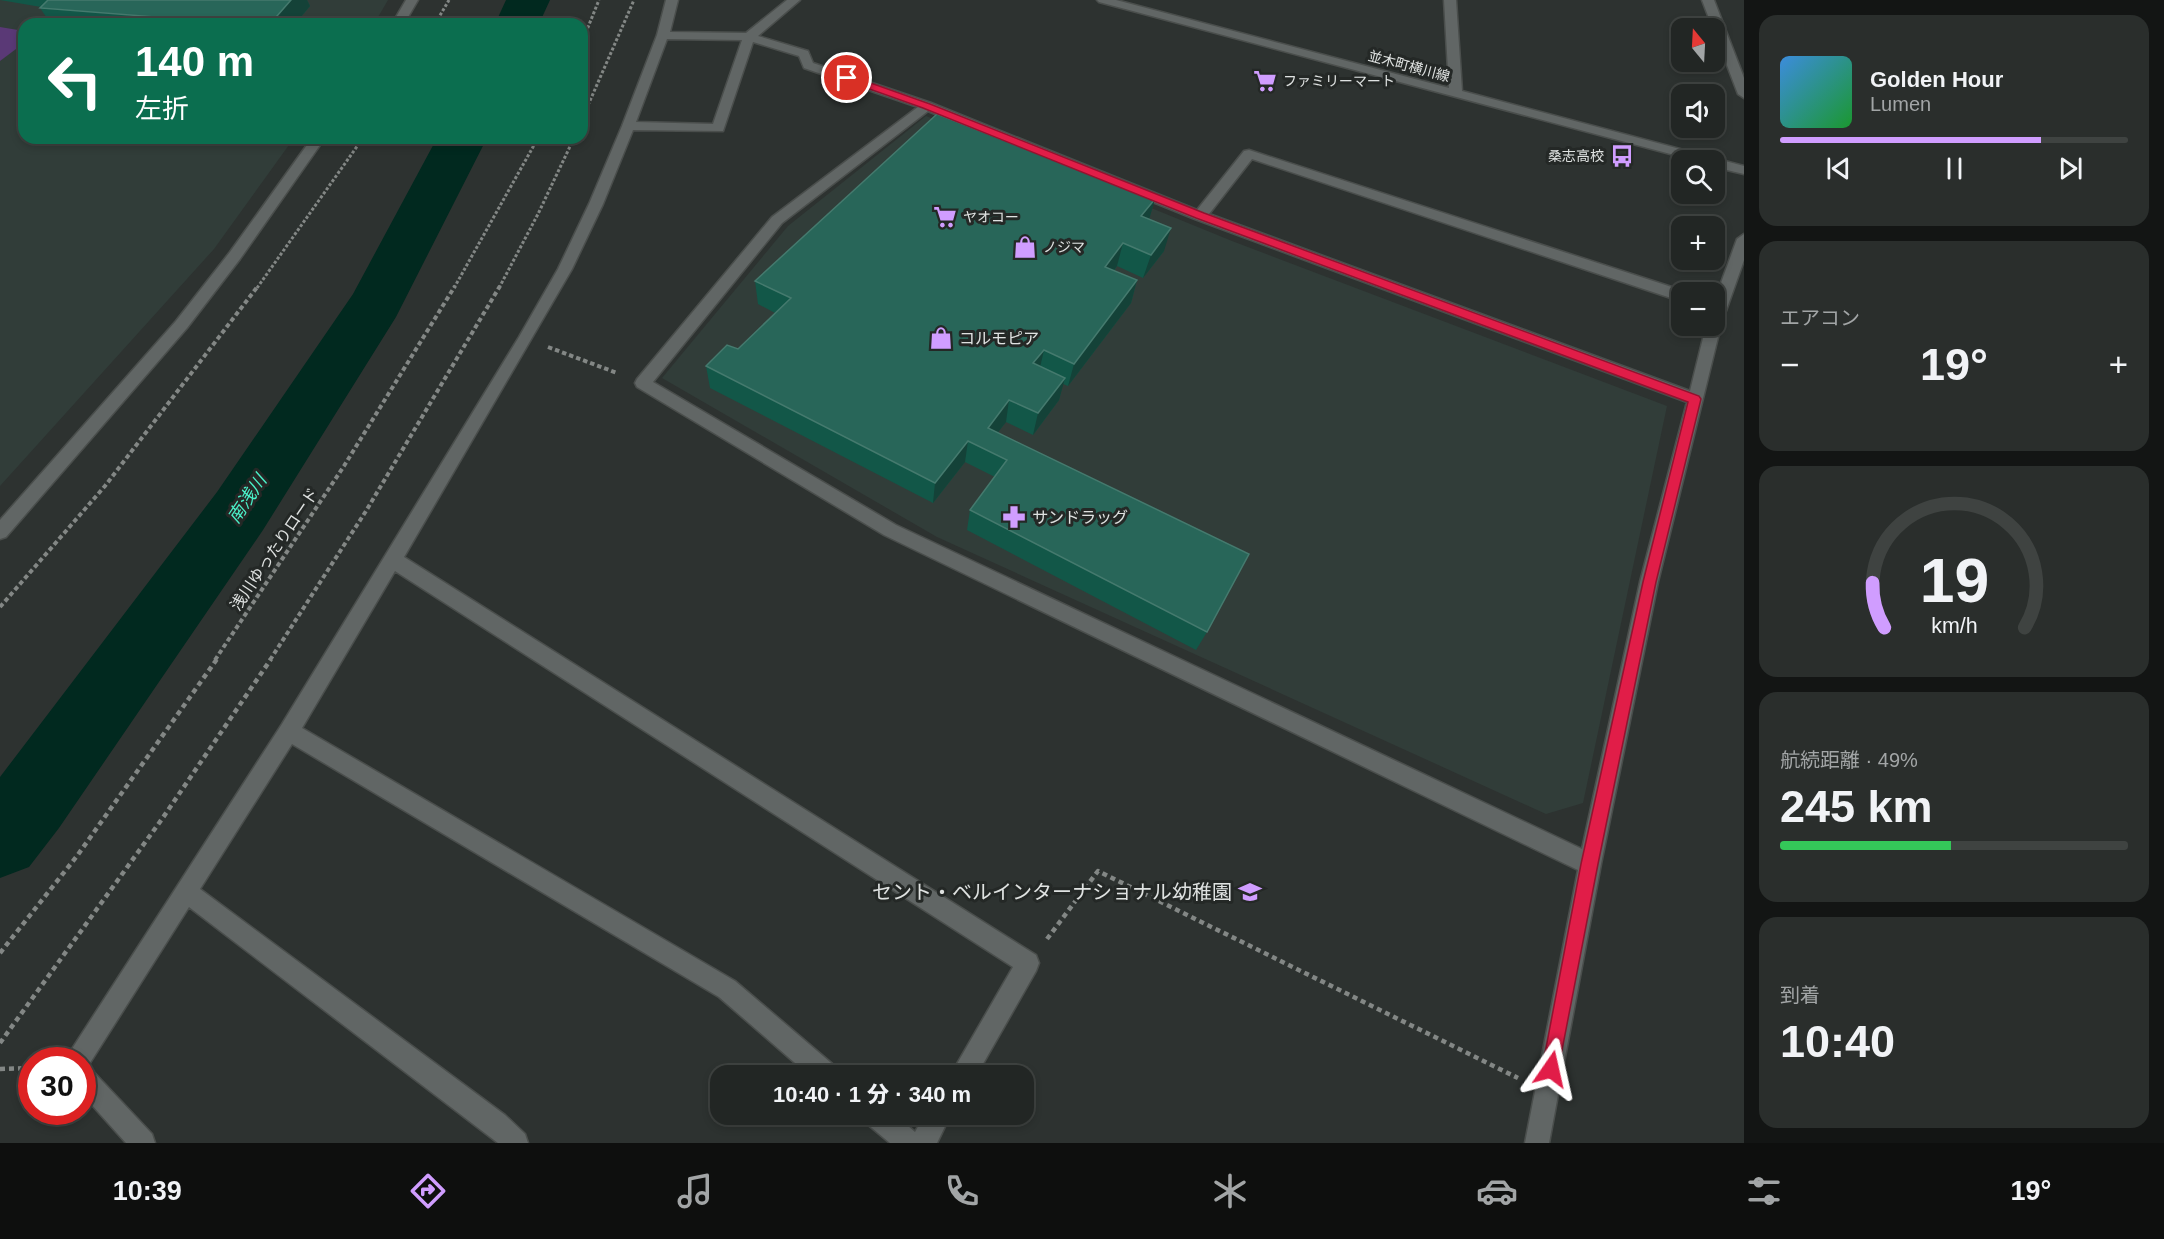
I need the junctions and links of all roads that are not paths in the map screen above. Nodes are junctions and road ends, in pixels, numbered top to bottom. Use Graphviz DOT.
graph roads {
  1 [pos="412,0"];
  2 [pos="672,0"];
  3 [pos="794,0"];
  4 [pos="1103,0"];
  5 [pos="1450,0"];
  6 [pos="1708,0"];
  7 [pos="1169,4"];
  8 [pos="1165,17"];
  9 [pos="402,18"];
  10 [pos="663,35"];
  11 [pos="749,37"];
  12 [pos="1456,94"];
  13 [pos="1744,94"];
  14 [pos="927,106"];
  15 [pos="628,126"];
  16 [pos="315,144"];
  17 [pos="1671,151"];
  18 [pos="1725,165"];
  19 [pos="1744,170"];
  20 [pos="1200,216"];
  21 [pos="1744,239"];
  22 [pos="1725,291"];
  23 [pos="1671,292"];
  24 [pos="1711,336"];
  25 [pos="1695,399"];
  26 [pos="0,532"];
  27 [pos="392,559"];
  28 [pos="289,731"];
  29 [pos="1590,864"];
  30 [pos="185,891"];
  31 [pos="86,1047"];
  32 [pos="816,1065"];
  33 [pos="968,1065"];
  34 [pos="96,1091"];
  35 [pos="888,1125"];
  36 [pos="933,1125"];
  37 [pos="143,1143"];
  38 [pos="516,1143"];
  39 [pos="909,1143"];
  40 [pos="923,1143"];
  41 [pos="1538,1143"];
  1 -- 9 [label="street"];
  2 -- 10 [label="street"];
  3 -- 11 [label="street"];
  4 -- 8 [label="street, 並木町横川線"];
  5 -- 12 [label="street"];
  6 -- 13 [label="street"];
  7 -- 8 [label="street"];
  8 -- 12 [label="street, 並木町横川線"];
  10 -- 11 [label="street"];
  10 -- 15 [label="street"];
  11 -- 14 [label="street"];
  11 -- 15 [label="street"];
  12 -- 17 [label="street, 並木町横川線"];
  14 -- 20 [label="street"];
  14 -- 29 [label="street"];
  15 -- 27 [label="street"];
  16 -- 26 [label="street"];
  18 -- 19 [label="street"];
  20 -- 23 [label="street"];
  20 -- 25 [label="street"];
  21 -- 22 [label="street"];
  24 -- 25 [label="street"];
  25 -- 29 [label="street"];
  27 -- 28 [label="street"];
  27 -- 33 [label="street"];
  28 -- 30 [label="street"];
  28 -- 32 [label="street"];
  29 -- 41 [label="street"];
  30 -- 31 [label="street"];
  30 -- 38 [label="street"];
  34 -- 37 [label="street"];
  35 -- 39 [label="street"];
  36 -- 40 [label="street"];
}
